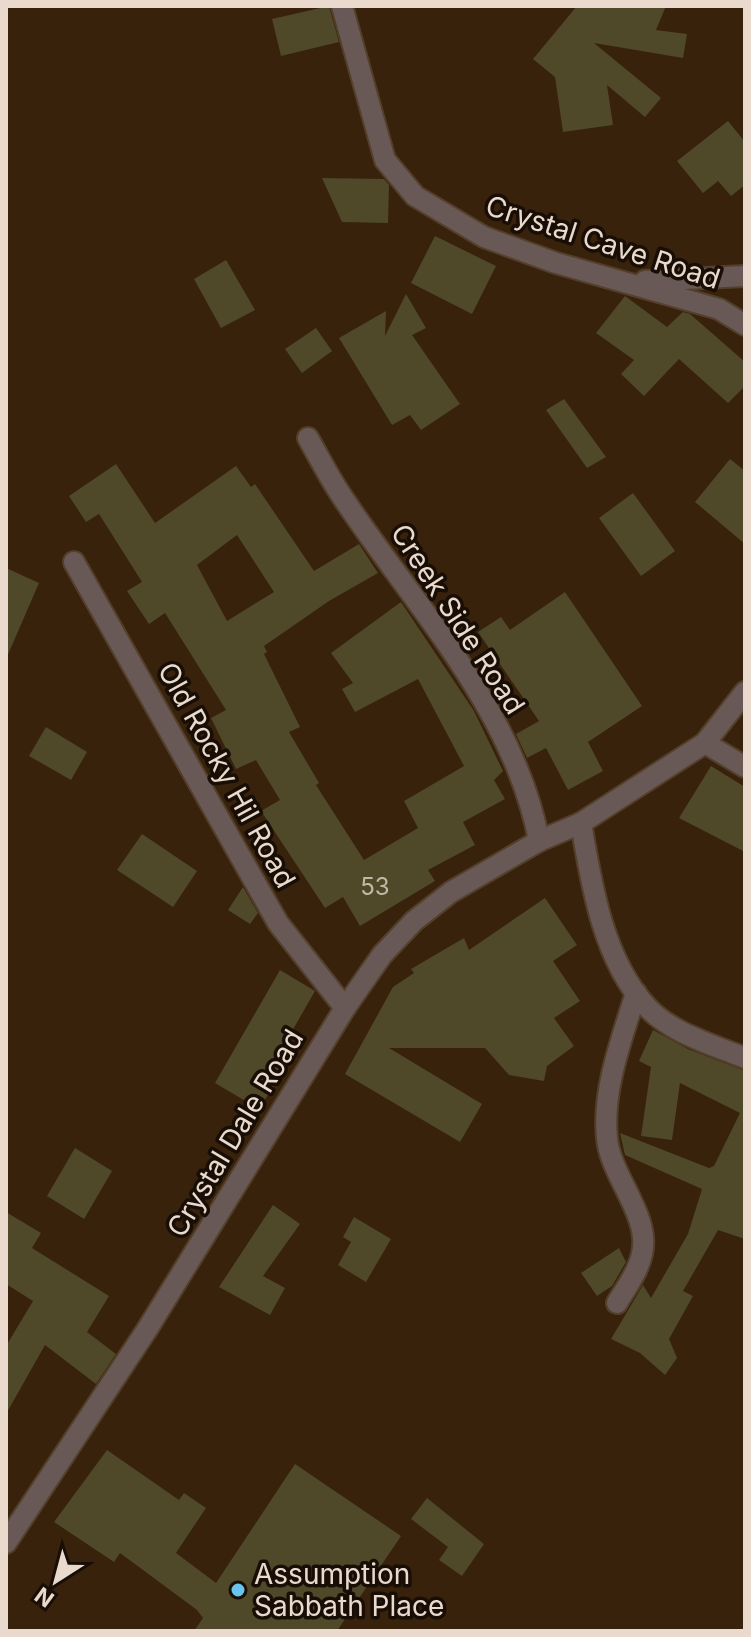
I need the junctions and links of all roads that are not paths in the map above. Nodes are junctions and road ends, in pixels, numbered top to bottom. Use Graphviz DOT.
graph roads {
  1 [pos="342,6"];
  2 [pos="745,276"];
  3 [pos="632,282"];
  4 [pos="745,325"];
  5 [pos="308,438"];
  6 [pos="74,562"];
  7 [pos="745,692"];
  8 [pos="705,743"];
  9 [pos="745,767"];
  10 [pos="581,823"];
  11 [pos="539,841"];
  12 [pos="636,993"];
  13 [pos="345,1008"];
  14 [pos="745,1058"];
  15 [pos="617,1303"];
  16 [pos="6,1543"];
  1 -- 3 [label="street, Crystal Cave Road"];
  2 -- 3 [label="street"];
  3 -- 4 [label="street, Crystal Cave Road"];
  5 -- 11 [label="street, Creek Side Road"];
  6 -- 13 [label="street, Old Rocky Hil Road"];
  7 -- 8 [label="street"];
  8 -- 9 [label="street"];
  8 -- 10 [label="street"];
  10 -- 11 [label="street, Crystal Dale Road"];
  10 -- 12 [label="street"];
  11 -- 13 [label="street, Crystal Dale Road"];
  12 -- 14 [label="street"];
  12 -- 15 [label="street"];
  13 -- 16 [label="street, Crystal Dale Road"];
}
